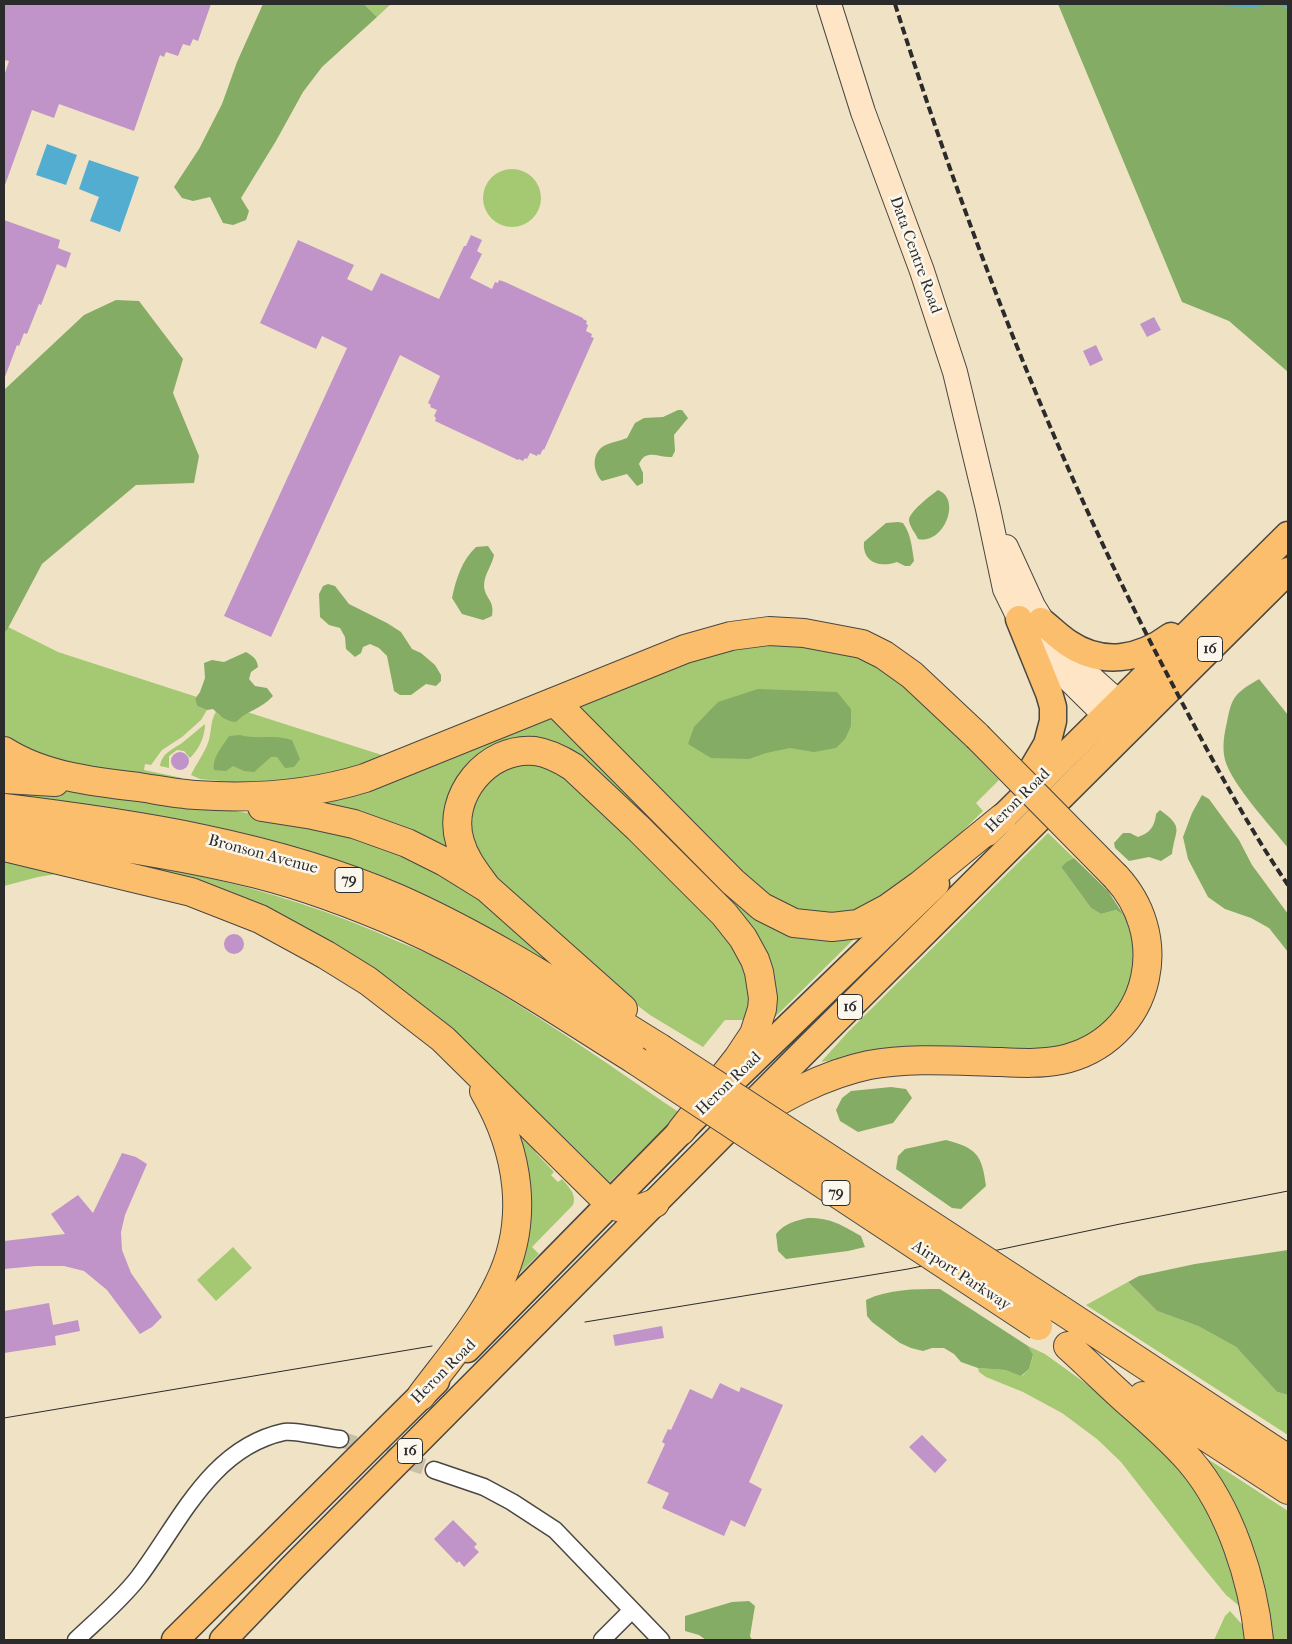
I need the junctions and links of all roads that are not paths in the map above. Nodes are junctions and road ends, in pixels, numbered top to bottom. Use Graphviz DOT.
graph roads {
  1 [pos="829,4"];
  2 [pos="1288,535"];
  3 [pos="1288,571"];
  4 [pos="1224,597"];
  5 [pos="1030,620"];
  6 [pos="555,702"];
  7 [pos="1112,708"];
  8 [pos="1132,726"];
  9 [pos="4,751"];
  10 [pos="4,779"];
  11 [pos="111,784"];
  12 [pos="196,795"];
  13 [pos="4,808"];
  14 [pos="1002,818"];
  15 [pos="4,830"];
  16 [pos="4,847"];
  17 [pos="487,888"];
  18 [pos="660,1048"];
  19 [pos="466,1060"];
  20 [pos="634,1060"];
  21 [pos="729,1130"];
  22 [pos="681,1131"];
  23 [pos="655,1203"];
  24 [pos="610,1204"];
  25 [pos="1068,1346"];
  26 [pos="421,1396"];
  27 [pos="340,1439"];
  28 [pos="1288,1459"];
  29 [pos="434,1470"];
  30 [pos="1288,1490"];
  31 [pos="212,1604"];
  32 [pos="632,1610"];
  33 [pos="76,1640"];
  34 [pos="176,1640"];
  35 [pos="187,1640"];
  36 [pos="223,1640"];
  37 [pos="602,1640"];
  38 [pos="661,1640"];
  39 [pos="1259,1640"];
  1 -- 5 [label="main road, Data Centre Road"];
  2 -- 4 [label="main road, Heron Road / 16"];
  3 -- 8 [label="main road, Heron Road / 16"];
  4 -- 5 [label="main road"];
  4 -- 7 [label="main road, Heron Road / 16"];
  5 -- 7 [label="main road, Data Centre Road"];
  5 -- 14 [label="main road"];
  6 -- 12 [label="highway"];
  6 -- 14 [label="highway"];
  6 -- 21 [label="highway, bridge"];
  7 -- 8 [label="main road, Data Centre Road"];
  7 -- 14 [label="main road, Heron Road / 16"];
  8 -- 21 [label="main road, Heron Road / 16"];
  9 -- 11 [label="highway"];
  10 -- 11 [label="highway"];
  11 -- 12 [label="highway"];
  12 -- 17 [label="highway"];
  13 -- 18 [label="highway, Bronson Avenue / 79"];
  14 -- 22 [label="main road, Heron Road / 16"];
  15 -- 20 [label="highway, Bronson Avenue / 79"];
  16 -- 19 [label="highway"];
  17 -- 18 [label="highway"];
  17 -- 22 [label="highway"];
  18 -- 28 [label="highway, Airport Parkway / 79, bridge"];
  19 -- 24 [label="highway"];
  19 -- 26 [label="highway"];
  20 -- 25 [label="highway, Airport Parkway / 79, bridge"];
  21 -- 23 [label="main road, Heron Road / 16"];
  22 -- 24 [label="main road, Heron Road / 16"];
  23 -- 24 [label="highway"];
  23 -- 36 [label="main road, Heron Road / 16"];
  24 -- 26 [label="main road, Heron Road / 16"];
  25 -- 30 [label="highway, Airport Parkway / 79"];
  25 -- 39 [label="highway"];
  26 -- 31 [label="main road, Heron Road / 16"];
  27 -- 33 [label="street"];
  29 -- 32 [label="street"];
  31 -- 34 [label="main road, Heron Road / 16"];
  31 -- 35 [label="main road"];
  32 -- 37 [label="street"];
  32 -- 38 [label="street"];
}
